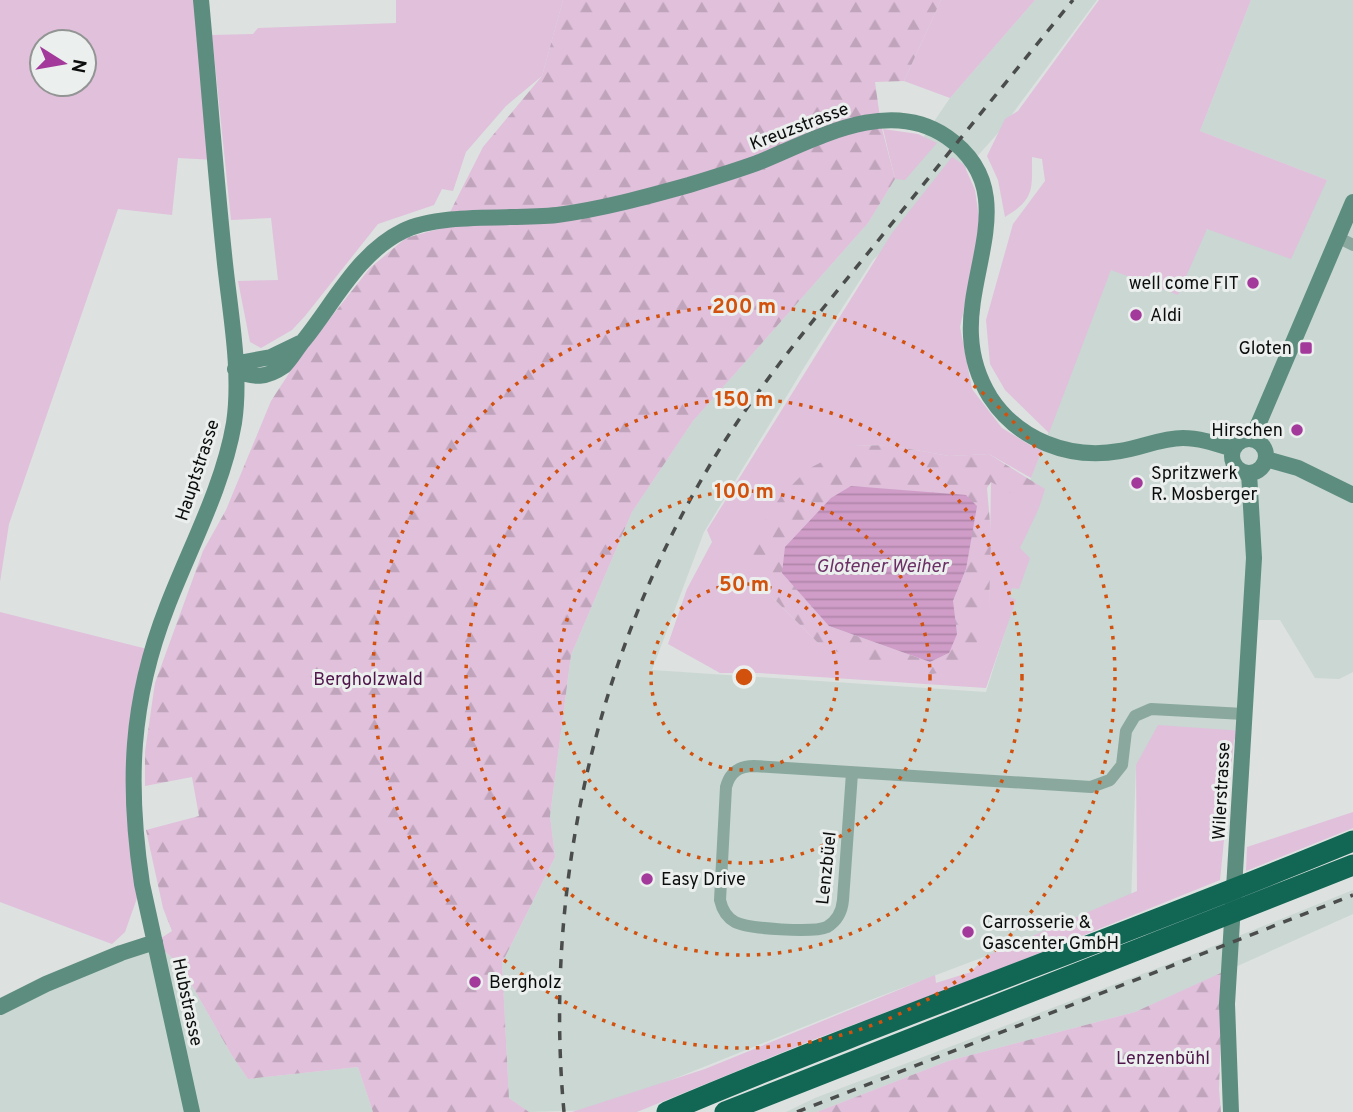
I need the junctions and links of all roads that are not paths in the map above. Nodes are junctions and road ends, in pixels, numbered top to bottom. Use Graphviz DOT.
graph roads {
  1 [pos="201,0"];
  2 [pos="1353,202"];
  3 [pos="1346,241"];
  4 [pos="234,369"];
  5 [pos="1252,439"];
  6 [pos="1233,449"];
  7 [pos="1266,458"];
  8 [pos="1249,473"];
  9 [pos="1353,495"];
  10 [pos="1244,714"];
  11 [pos="852,773"];
  12 [pos="1353,841"];
  13 [pos="1353,865"];
  14 [pos="155,942"];
  15 [pos="0,1007"];
  16 [pos="192,1112"];
  17 [pos="667,1112"];
  18 [pos="725,1112"];
  19 [pos="1231,1112"];
  1 -- 4 [label="street, Hauptstrasse"];
  2 -- 3 [label="street"];
  3 -- 5 [label="street"];
  4 -- 6 [label="street, Kreuzstrasse"];
  4 -- 14 [label="street, Hauptstrasse"];
  5 -- 6 [label="street"];
  5 -- 7 [label="street"];
  6 -- 8 [label="street"];
  7 -- 8 [label="street"];
  7 -- 9 [label="street"];
  8 -- 10 [label="street, Wilerstrasse"];
  10 -- 11 [label="street, Lenzbüel"];
  10 -- 19 [label="street, Wilerstrasse"];
  11 -- 11 [label="street, Lenzbüel"];
  12 -- 17 [label="highway"];
  13 -- 18 [label="highway"];
  14 -- 15 [label="street, Hubstrasse"];
  14 -- 16 [label="street, Hubstrasse"];
}
